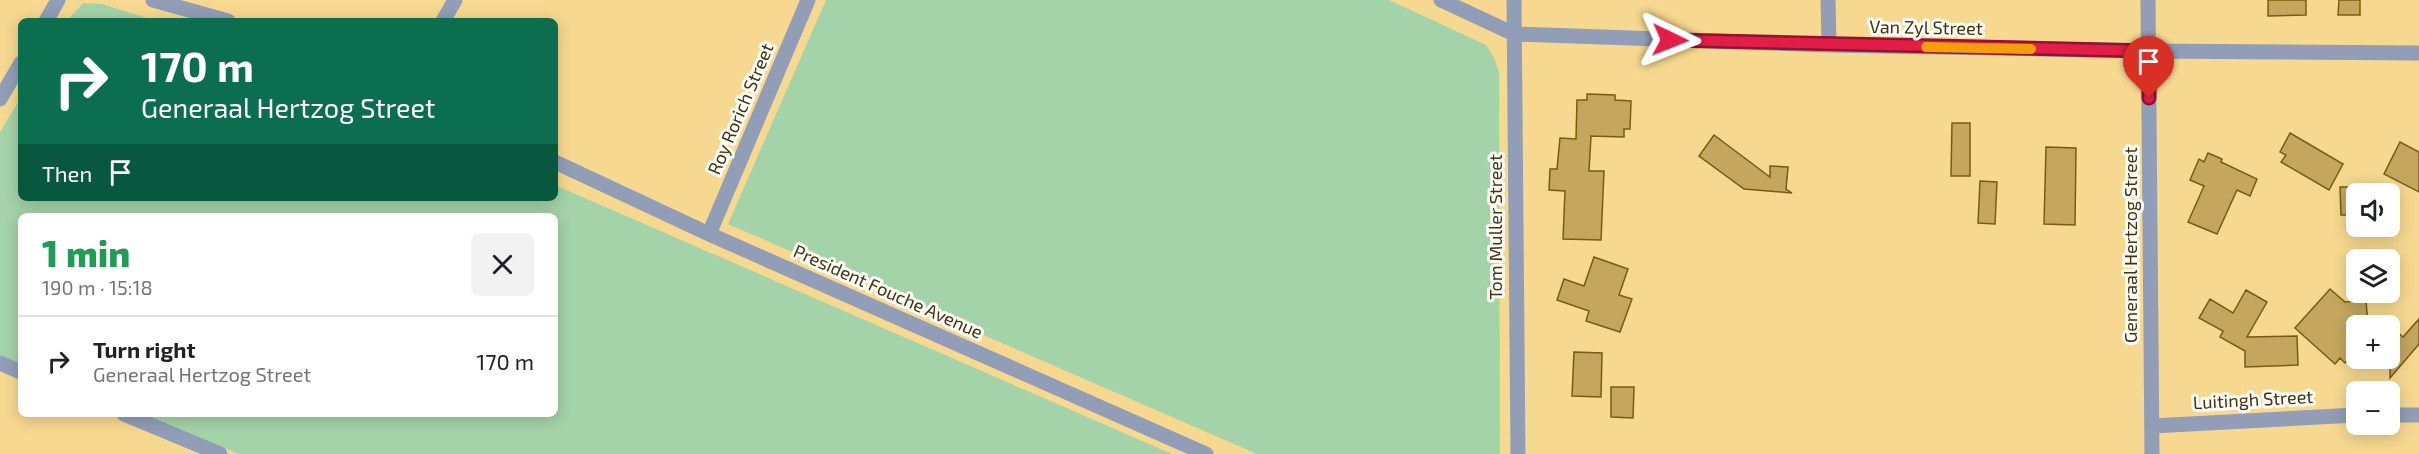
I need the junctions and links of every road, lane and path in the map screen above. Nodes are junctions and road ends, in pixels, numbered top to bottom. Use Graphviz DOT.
graph roads {
  1 [pos="58,0"];
  2 [pos="153,0"];
  3 [pos="455,0"];
  4 [pos="808,0"];
  5 [pos="1441,0"];
  6 [pos="1514,0"];
  7 [pos="1828,0"];
  8 [pos="2148,0"];
  9 [pos="48,18"];
  10 [pos="217,18"];
  11 [pos="445,18"];
  12 [pos="1514,34"];
  13 [pos="1829,45"];
  14 [pos="2149,51"];
  15 [pos="2419,53"];
  16 [pos="18,68"];
  17 [pos="0,99"];
  18 [pos="558,163"];
  19 [pos="709,234"];
  20 [pos="0,363"];
  21 [pos="18,371"];
  22 [pos="2400,415"];
  23 [pos="2419,415"];
  24 [pos="2346,416"];
  25 [pos="129,417"];
  26 [pos="2152,426"];
  27 [pos="184,447"];
  28 [pos="220,454"];
  29 [pos="1206,454"];
  30 [pos="1518,454"];
  31 [pos="2152,454"];
  1 -- 9 [label="street"];
  2 -- 10 [label="street"];
  3 -- 11 [label="street"];
  4 -- 19 [label="street, Roy Rorich Street"];
  5 -- 12 [label="street, Van Zyl Street"];
  6 -- 12 [label="street, Tom Muller Street"];
  7 -- 13 [label="street"];
  8 -- 14 [label="street, Generaal Hertzog Street"];
  12 -- 13 [label="street, Van Zyl Street"];
  12 -- 30 [label="street, Tom Muller Street"];
  13 -- 14 [label="street, Van Zyl Street"];
  14 -- 15 [label="street, Van Zyl Street"];
  14 -- 26 [label="street, Generaal Hertzog Street"];
  16 -- 17 [label="street"];
  18 -- 19 [label="street, President Fouche Avenue"];
  19 -- 29 [label="street, President Fouche Avenue"];
  20 -- 21 [label="street"];
  22 -- 23 [label="street"];
  24 -- 26 [label="street, Luitingh Street"];
  25 -- 27 [label="street"];
  26 -- 31 [label="street, Generaal Hertzog Street"];
  27 -- 28 [label="street"];
}
